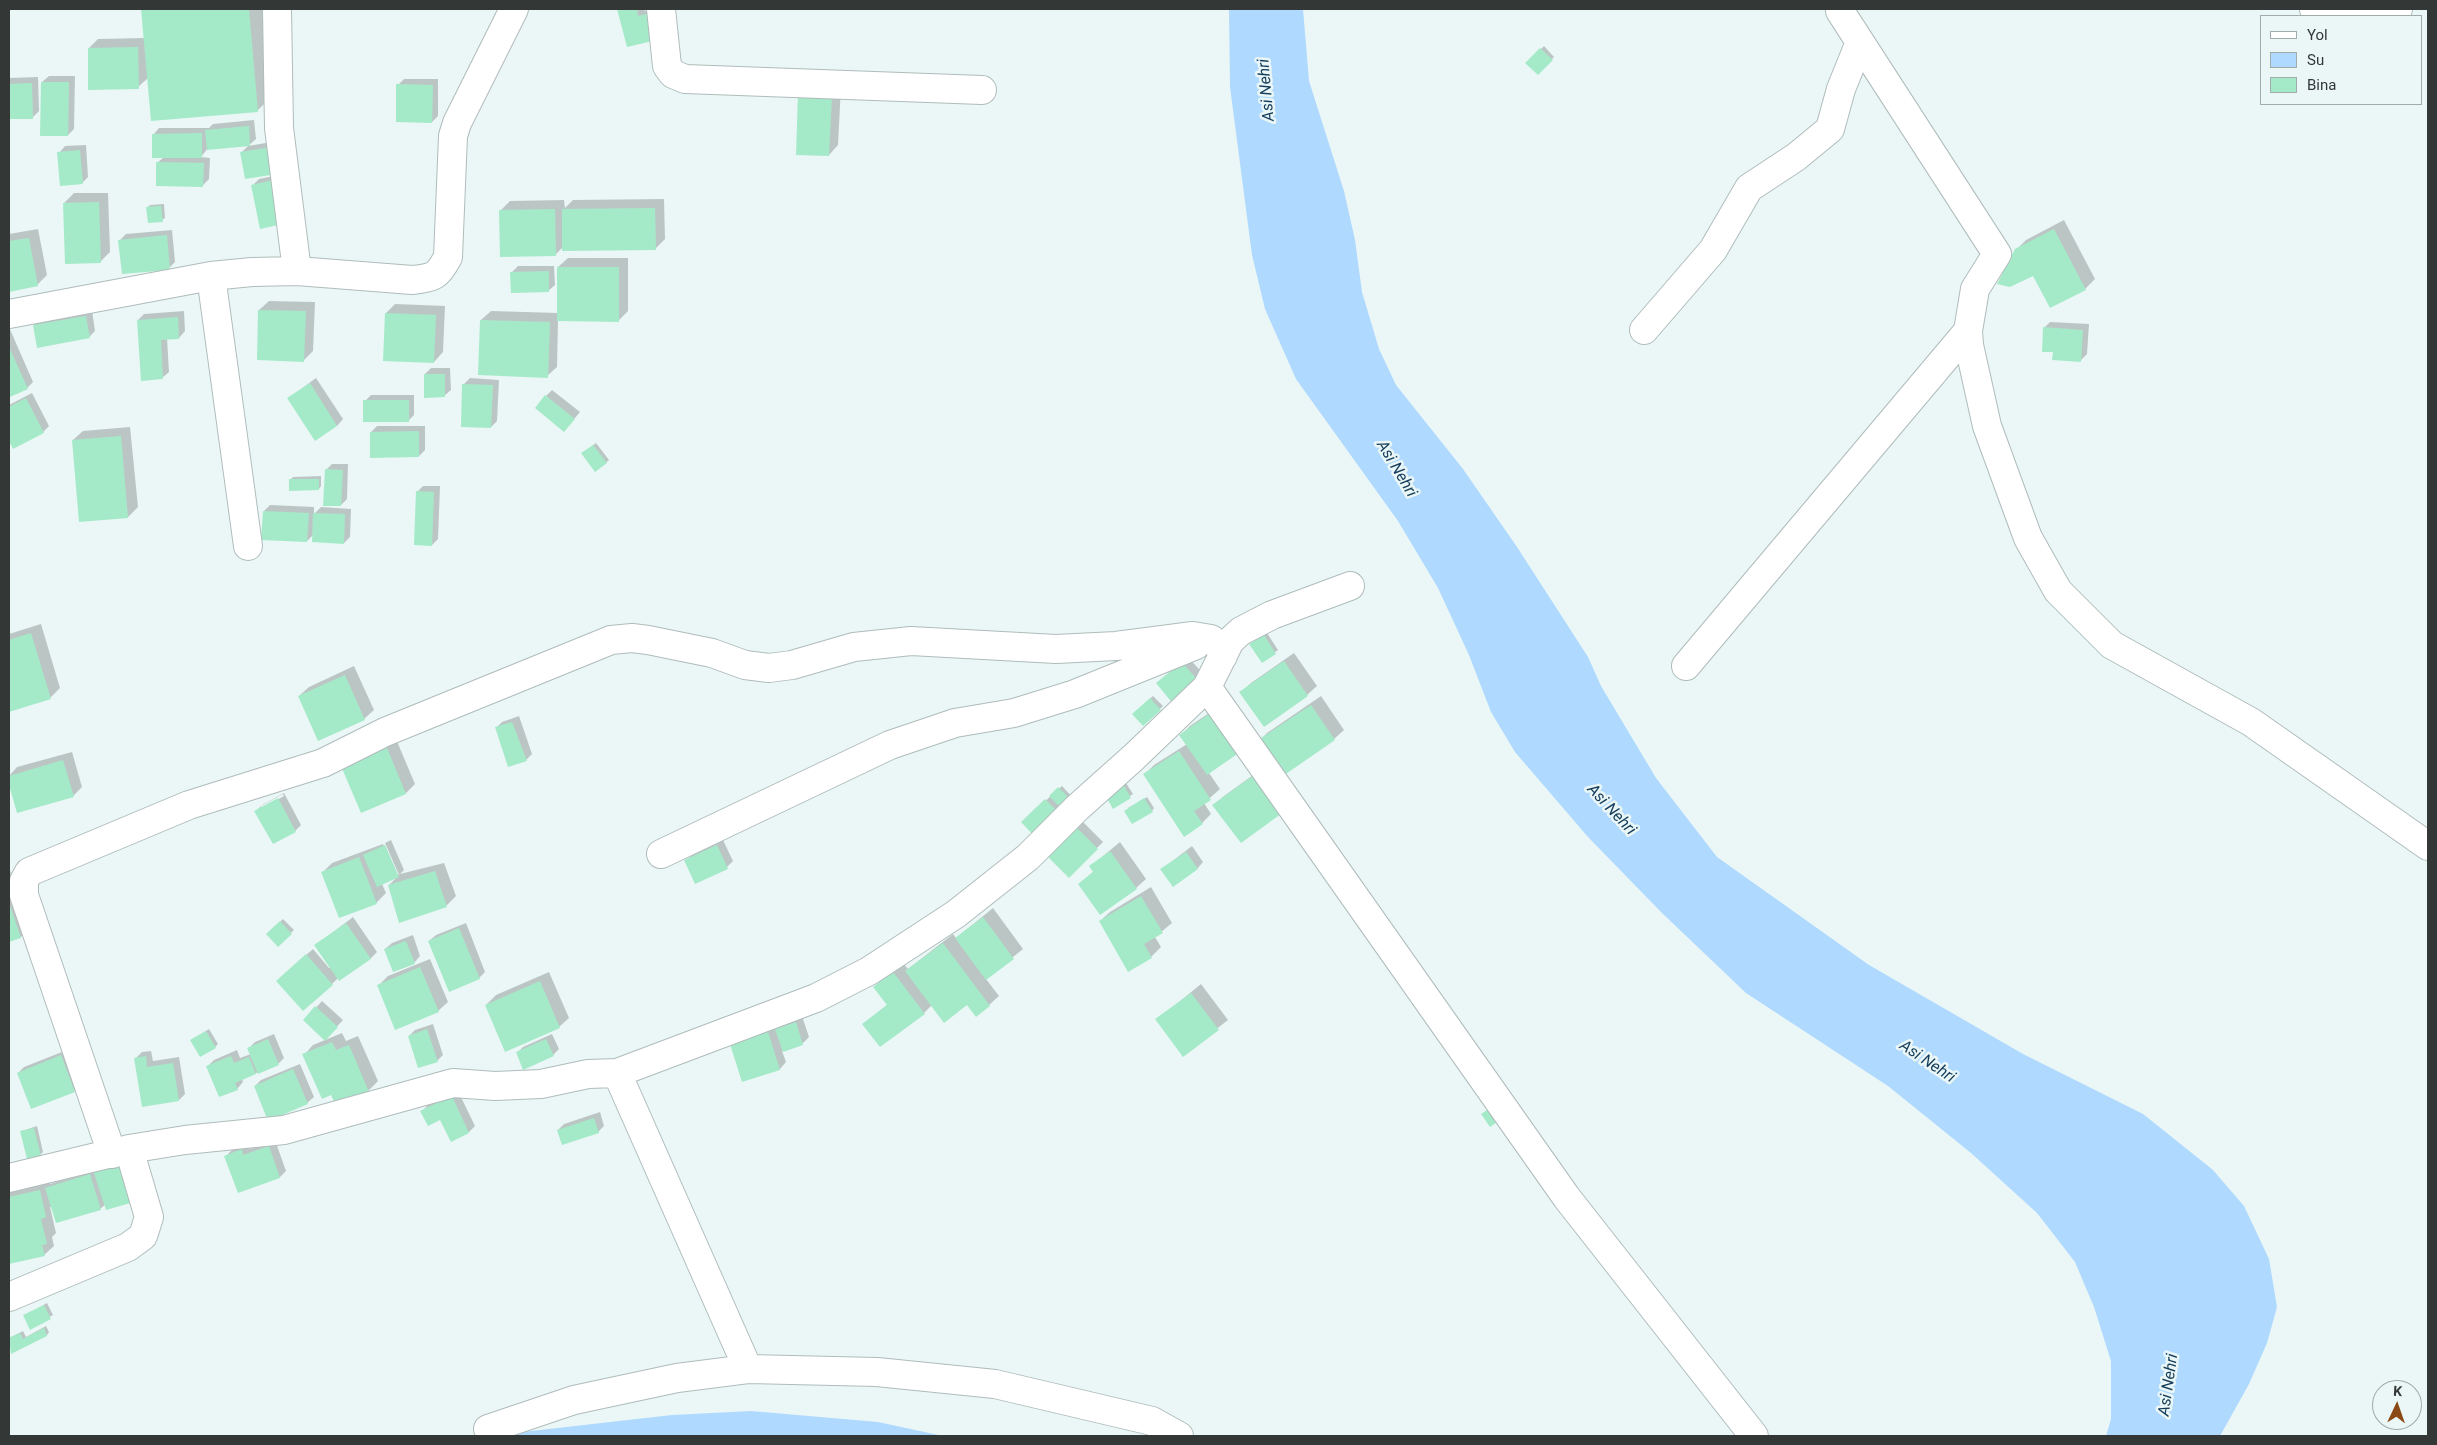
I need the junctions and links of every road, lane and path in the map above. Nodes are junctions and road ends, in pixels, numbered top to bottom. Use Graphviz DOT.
graph roads {
  1 [pos="277,9"];
  2 [pos="514,9"];
  3 [pos="660,9"];
  4 [pos="2314,9"];
  5 [pos="2398,9"];
  6 [pos="1841,10"];
  7 [pos="1860,42"];
  8 [pos="982,90"];
  9 [pos="297,271"];
  10 [pos="211,276"];
  11 [pos="9,314"];
  12 [pos="1644,330"];
  13 [pos="1968,331"];
  14 [pos="248,546"];
  15 [pos="1350,586"];
  16 [pos="1217,647"];
  17 [pos="1686,666"];
  18 [pos="1207,687"];
  19 [pos="2428,846"];
  20 [pos="661,854"];
  21 [pos="617,1073"];
  22 [pos="121,1151"];
  23 [pos="9,1178"];
  24 [pos="9,1297"];
  25 [pos="748,1369"];
  26 [pos="488,1429"];
  27 [pos="1179,1436"];
  28 [pos="1754,1436"];
  1 -- 9 [label="street"];
  2 -- 9 [label="street"];
  3 -- 8 [label="street"];
  4 -- 5 [label="street"];
  6 -- 7 [label="street"];
  7 -- 12 [label="street"];
  7 -- 13 [label="street"];
  9 -- 10 [label="street"];
  10 -- 11 [label="street"];
  10 -- 14 [label="street"];
  13 -- 17 [label="street"];
  13 -- 19 [label="street"];
  15 -- 16 [label="street"];
  16 -- 18 [label="street"];
  16 -- 20 [label="street"];
  16 -- 22 [label="street"];
  18 -- 21 [label="street"];
  18 -- 28 [label="street"];
  21 -- 22 [label="street"];
  21 -- 25 [label="street"];
  22 -- 23 [label="street"];
  22 -- 24 [label="street"];
  25 -- 26 [label="street"];
  25 -- 27 [label="street"];
}
